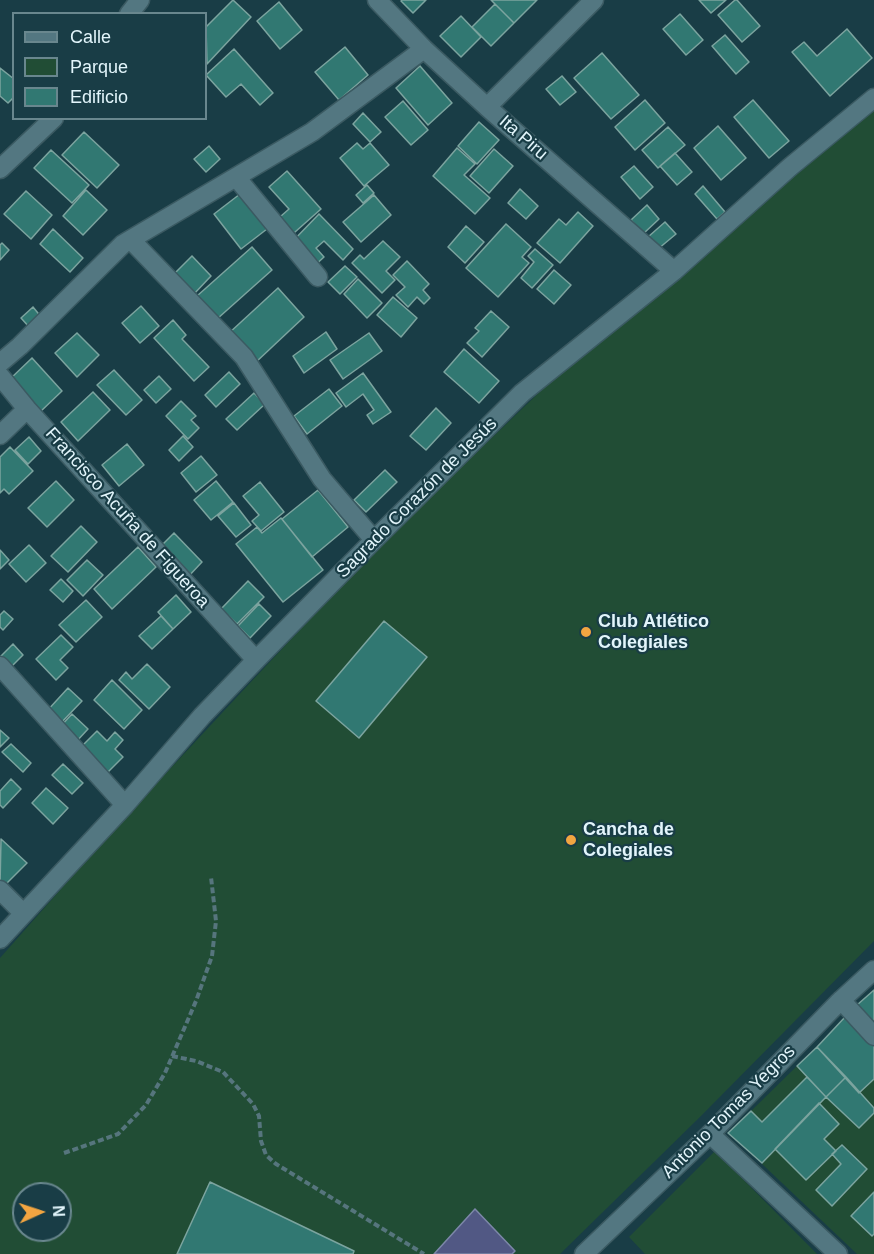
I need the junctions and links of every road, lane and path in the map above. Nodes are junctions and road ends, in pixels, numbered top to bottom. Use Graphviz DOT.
graph roads {
  1 [pos="140,0"];
  2 [pos="376,0"];
  3 [pos="594,0"];
  4 [pos="131,12"];
  5 [pos="424,49"];
  6 [pos="874,98"];
  7 [pos="487,107"];
  8 [pos="52,120"];
  9 [pos="0,169"];
  10 [pos="236,177"];
  11 [pos="131,240"];
  12 [pos="674,271"];
  13 [pos="318,277"];
  14 [pos="0,363"];
  15 [pos="0,376"];
  16 [pos="27,409"];
  17 [pos="0,435"];
  18 [pos="374,540"];
  19 [pos="256,660"];
  20 [pos="0,666"];
  21 [pos="125,805"];
  22 [pos="211,877"];
  23 [pos="0,890"];
  24 [pos="23,913"];
  25 [pos="0,939"];
  26 [pos="874,970"];
  27 [pos="841,1000"];
  28 [pos="874,1036"];
  29 [pos="172,1056"];
  30 [pos="710,1134"];
  31 [pos="64,1153"];
  32 [pos="424,1254"];
  33 [pos="584,1254"];
  34 [pos="837,1254"];
  1 -- 4 [label="street"];
  2 -- 5 [label="street, Ita Piru"];
  3 -- 7 [label="street"];
  5 -- 7 [label="street, Ita Piru"];
  5 -- 10 [label="street"];
  6 -- 12 [label="street, Sagrado Corazón de Jesús"];
  7 -- 12 [label="street, Ita Piru"];
  8 -- 9 [label="street"];
  10 -- 11 [label="street"];
  10 -- 13 [label="street"];
  11 -- 14 [label="street"];
  11 -- 18 [label="street"];
  12 -- 18 [label="street, Sagrado Corazón de Jesús"];
  15 -- 16 [label="street, Francisco Acuña de Figueroa"];
  16 -- 17 [label="street"];
  16 -- 19 [label="street, Francisco Acuña de Figueroa"];
  18 -- 19 [label="street, Sagrado Corazón de Jesús"];
  19 -- 21 [label="street, Sagrado Corazón de Jesús"];
  20 -- 21 [label="street"];
  21 -- 24 [label="street, Sagrado Corazón de Jesús"];
  22 -- 29 [label="path"];
  23 -- 24 [label="street"];
  24 -- 25 [label="street, Sagrado Corazón de Jesús"];
  26 -- 27 [label="street, Antonio Tomas Yegros"];
  27 -- 28 [label="street"];
  27 -- 30 [label="street, Antonio Tomas Yegros"];
  29 -- 31 [label="path"];
  29 -- 32 [label="path"];
  30 -- 33 [label="street, Antonio Tomas Yegros"];
  30 -- 34 [label="street"];
}
